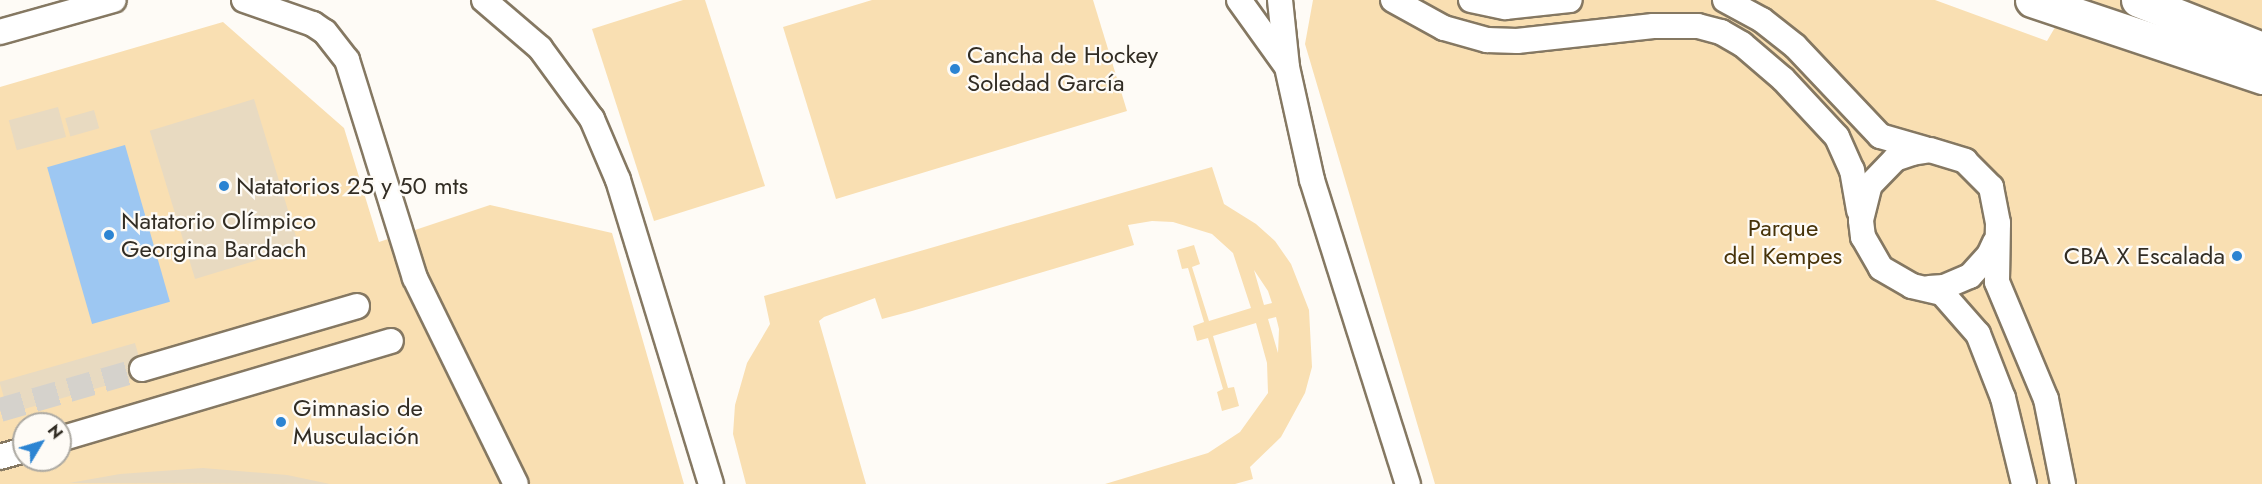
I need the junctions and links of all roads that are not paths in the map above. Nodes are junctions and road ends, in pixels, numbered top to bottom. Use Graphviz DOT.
graph roads {
  1 [pos="114,0"];
  2 [pos="244,0"];
  3 [pos="484,0"];
  4 [pos="1239,0"];
  5 [pos="1393,0"];
  6 [pos="1472,0"];
  7 [pos="1570,0"];
  8 [pos="1725,0"];
  9 [pos="2032,0"];
  10 [pos="2138,0"];
  11 [pos="1284,7"];
  12 [pos="0,32"];
  13 [pos="2262,49"];
  14 [pos="1287,67"];
  15 [pos="2262,77"];
  16 [pos="1930,150"];
  17 [pos="1861,220"];
  18 [pos="1995,242"];
  19 [pos="1929,288"];
  20 [pos="357,306"];
  21 [pos="391,341"];
  22 [pos="142,369"];
  23 [pos="72,435"];
  24 [pos="1405,482"];
  25 [pos="516,484"];
  26 [pos="711,484"];
  27 [pos="2024,484"];
  28 [pos="2063,484"];
  1 -- 12 [label="street"];
  2 -- 25 [label="street"];
  3 -- 26 [label="street"];
  4 -- 14 [label="street"];
  5 -- 17 [label="street"];
  6 -- 7 [label="street"];
  8 -- 16 [label="street"];
  9 -- 15 [label="highway"];
  10 -- 13 [label="highway"];
  11 -- 14 [label="street"];
  14 -- 24 [label="street"];
  16 -- 17 [label="street"];
  16 -- 18 [label="street"];
  17 -- 19 [label="street"];
  18 -- 19 [label="street"];
  18 -- 28 [label="street"];
  19 -- 27 [label="street"];
  20 -- 22 [label="street"];
  21 -- 23 [label="street"];
}
